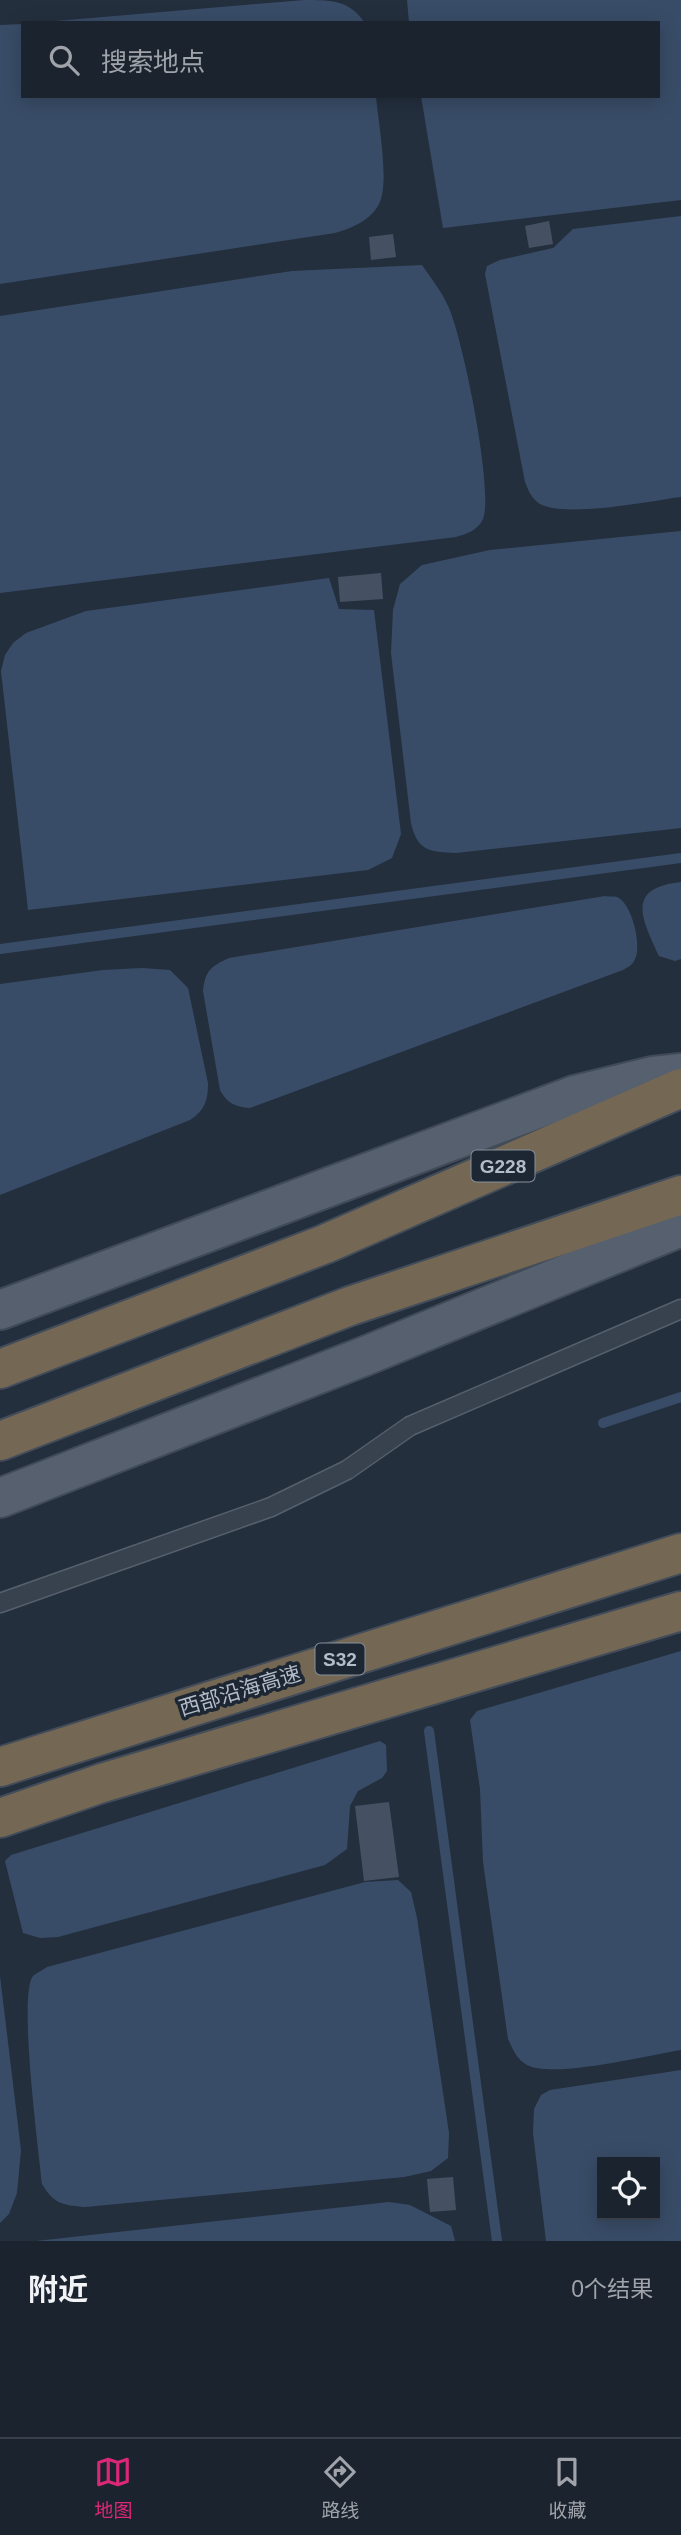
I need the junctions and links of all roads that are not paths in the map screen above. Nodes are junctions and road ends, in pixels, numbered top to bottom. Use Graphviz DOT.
graph roads {
  1 [pos="681,1073"];
  2 [pos="681,1088"];
  3 [pos="681,1195"];
  4 [pos="681,1227"];
  5 [pos="681,1309"];
  6 [pos="0,1310"];
  7 [pos="0,1369"];
  8 [pos="0,1441"];
  9 [pos="0,1498"];
  10 [pos="681,1553"];
  11 [pos="0,1604"];
  12 [pos="681,1611"];
  13 [pos="0,1767"];
  14 [pos="0,1818"];
  1 -- 6 [label="main road"];
  2 -- 7 [label="highway, G228"];
  3 -- 8 [label="highway"];
  4 -- 9 [label="main road"];
  5 -- 11 [label="lane"];
  10 -- 13 [label="highway, 西部沿海高速 / S32"];
  12 -- 14 [label="highway, S32"];
}
